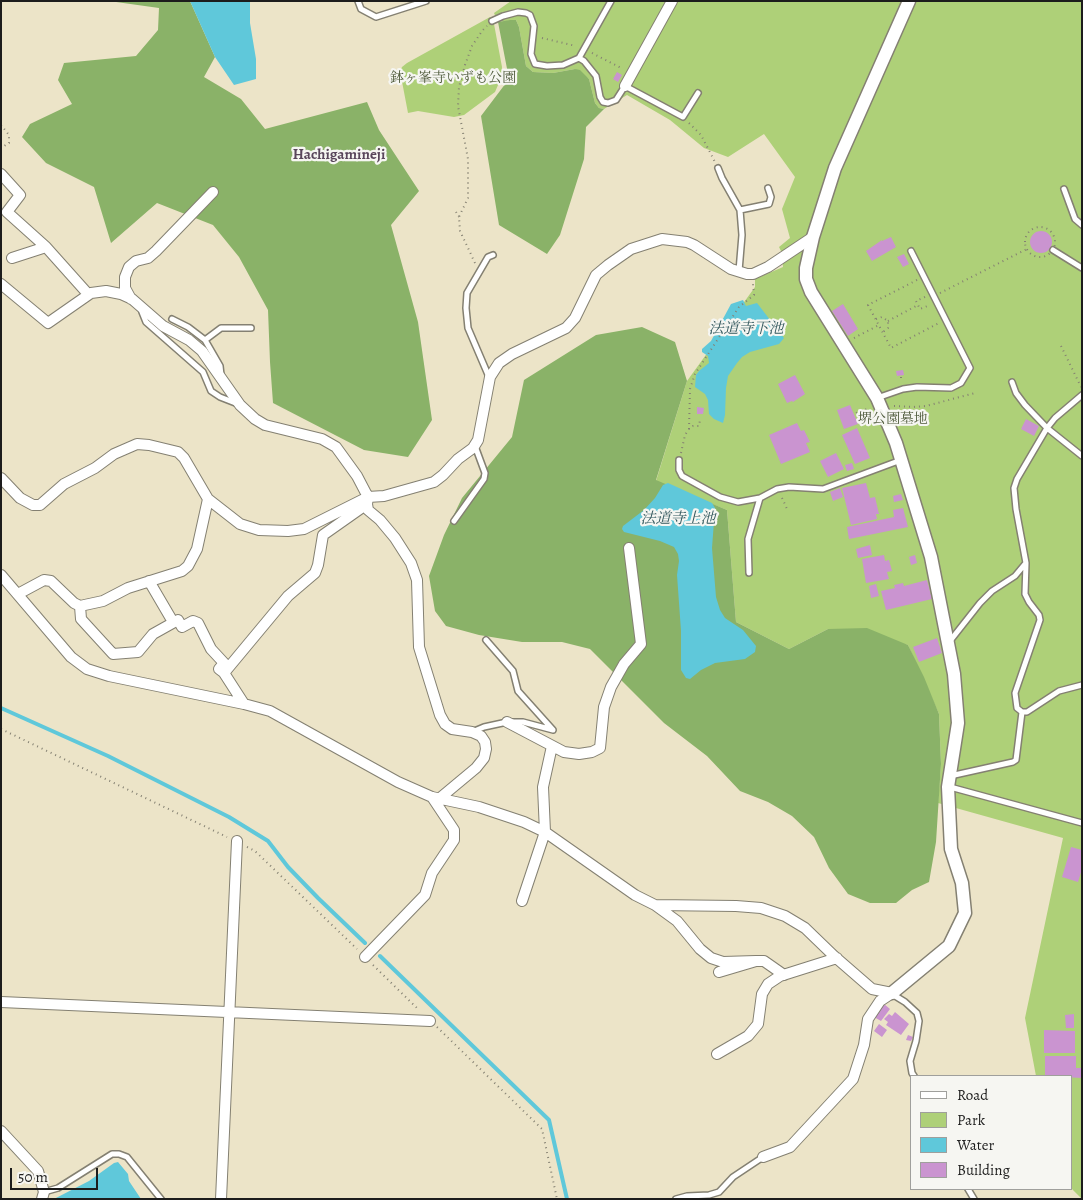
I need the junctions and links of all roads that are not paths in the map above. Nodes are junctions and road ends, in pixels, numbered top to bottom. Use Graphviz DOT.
graph roads {
  1 [pos="358,1"];
  2 [pos="426,1"];
  3 [pos="611,1"];
  4 [pos="672,1"];
  5 [pos="909,1"];
  6 [pos="418,3"];
  7 [pos="492,21"];
  8 [pos="580,58"];
  9 [pos="625,86"];
  10 [pos="698,93"];
  11 [pos="718,168"];
  12 [pos="1,174"];
  13 [pos="768,188"];
  14 [pos="1064,189"];
  15 [pos="213,192"];
  16 [pos="740,210"];
  17 [pos="1082,225"];
  18 [pos="813,237"];
  19 [pos="46,247"];
  20 [pos="911,250"];
  21 [pos="1052,250"];
  22 [pos="493,255"];
  23 [pos="12,258"];
  24 [pos="1082,268"];
  25 [pos="739,272"];
  26 [pos="1,284"];
  27 [pos="88,294"];
  28 [pos="132,299"];
  29 [pos="140,307"];
  30 [pos="172,319"];
  31 [pos="251,328"];
  32 [pos="205,340"];
  33 [pos="220,376"];
  34 [pos="490,377"];
  35 [pos="1012,382"];
  36 [pos="1082,395"];
  37 [pos="874,403"];
  38 [pos="240,405"];
  39 [pos="1047,428"];
  40 [pos="475,445"];
  41 [pos="1082,456"];
  42 [pos="679,460"];
  43 [pos="901,460"];
  44 [pos="1,478"];
  45 [pos="760,498"];
  46 [pos="208,499"];
  47 [pos="368,500"];
  48 [pos="454,521"];
  49 [pos="629,548"];
  50 [pos="1026,563"];
  51 [pos="748,573"];
  52 [pos="1,575"];
  53 [pos="149,582"];
  54 [pos="18,594"];
  55 [pos="80,606"];
  56 [pos="173,622"];
  57 [pos="486,640"];
  58 [pos="948,643"];
  59 [pos="224,673"];
  60 [pos="1082,685"];
  61 [pos="244,704"];
  62 [pos="1022,712"];
  63 [pos="507,722"];
  64 [pos="472,732"];
  65 [pos="552,746"];
  66 [pos="949,781"];
  67 [pos="436,798"];
  68 [pos="1082,824"];
  69 [pos="545,832"];
  70 [pos="237,842"];
  71 [pos="522,901"];
  72 [pos="654,905"];
  73 [pos="365,958"];
  74 [pos="837,958"];
  75 [pos="756,961"];
  76 [pos="719,972"];
  77 [pos="784,975"];
  78 [pos="892,993"];
  79 [pos="1,1002"];
  80 [pos="229,1012"];
  81 [pos="430,1020"];
  82 [pos="717,1054"];
  83 [pos="913,1075"];
  84 [pos="1,1131"];
  85 [pos="764,1157"];
  86 [pos="43,1195"];
  87 [pos="160,1199"];
  88 [pos="221,1199"];
  89 [pos="676,1199"];
  1 -- 6 [label="lane"];
  2 -- 6 [label="lane"];
  3 -- 8 [label="lane"];
  4 -- 9 [label="street"];
  5 -- 18 [label="street"];
  7 -- 8 [label="lane"];
  8 -- 9 [label="lane"];
  9 -- 10 [label="lane"];
  11 -- 16 [label="lane"];
  12 -- 19 [label="street"];
  13 -- 16 [label="lane"];
  14 -- 17 [label="lane"];
  15 -- 28 [label="street"];
  16 -- 25 [label="lane"];
  18 -- 25 [label="street"];
  18 -- 37 [label="street"];
  19 -- 23 [label="street"];
  19 -- 27 [label="street"];
  20 -- 37 [label="lane"];
  21 -- 24 [label="lane"];
  22 -- 34 [label="lane"];
  25 -- 34 [label="street"];
  26 -- 27 [label="street"];
  27 -- 28 [label="street"];
  28 -- 29 [label="street"];
  29 -- 33 [label="street"];
  29 -- 38 [label="lane"];
  30 -- 32 [label="lane"];
  31 -- 32 [label="lane"];
  32 -- 33 [label="lane"];
  33 -- 38 [label="street"];
  34 -- 40 [label="street"];
  35 -- 39 [label="lane"];
  36 -- 39 [label="lane"];
  37 -- 43 [label="street"];
  38 -- 47 [label="street"];
  39 -- 41 [label="lane"];
  39 -- 50 [label="lane"];
  40 -- 47 [label="street"];
  40 -- 48 [label="lane"];
  42 -- 45 [label="lane"];
  43 -- 45 [label="lane"];
  43 -- 58 [label="street"];
  44 -- 46 [label="street"];
  45 -- 51 [label="lane"];
  46 -- 47 [label="street"];
  46 -- 53 [label="street"];
  47 -- 59 [label="street"];
  47 -- 64 [label="street"];
  49 -- 65 [label="street"];
  50 -- 58 [label="lane"];
  50 -- 62 [label="lane"];
  52 -- 54 [label="street"];
  53 -- 55 [label="street"];
  53 -- 56 [label="street"];
  54 -- 55 [label="street"];
  54 -- 61 [label="street"];
  55 -- 56 [label="street"];
  56 -- 59 [label="street"];
  57 -- 63 [label="lane"];
  58 -- 66 [label="street"];
  59 -- 61 [label="street"];
  60 -- 62 [label="lane"];
  61 -- 67 [label="street"];
  62 -- 66 [label="lane"];
  63 -- 64 [label="lane"];
  63 -- 65 [label="street"];
  64 -- 67 [label="street"];
  65 -- 69 [label="street"];
  66 -- 68 [label="lane"];
  66 -- 78 [label="street"];
  67 -- 69 [label="street"];
  67 -- 73 [label="street"];
  69 -- 71 [label="street"];
  69 -- 72 [label="street"];
  70 -- 80 [label="street"];
  72 -- 74 [label="street"];
  72 -- 75 [label="street"];
  74 -- 77 [label="street"];
  74 -- 78 [label="street"];
  75 -- 76 [label="street"];
  75 -- 77 [label="street"];
  77 -- 82 [label="street"];
  78 -- 83 [label="lane"];
  78 -- 85 [label="street"];
  79 -- 80 [label="street"];
  80 -- 81 [label="street"];
  80 -- 88 [label="street"];
  84 -- 86 [label="street"];
  85 -- 89 [label="lane"];
  86 -- 87 [label="lane"];
}
